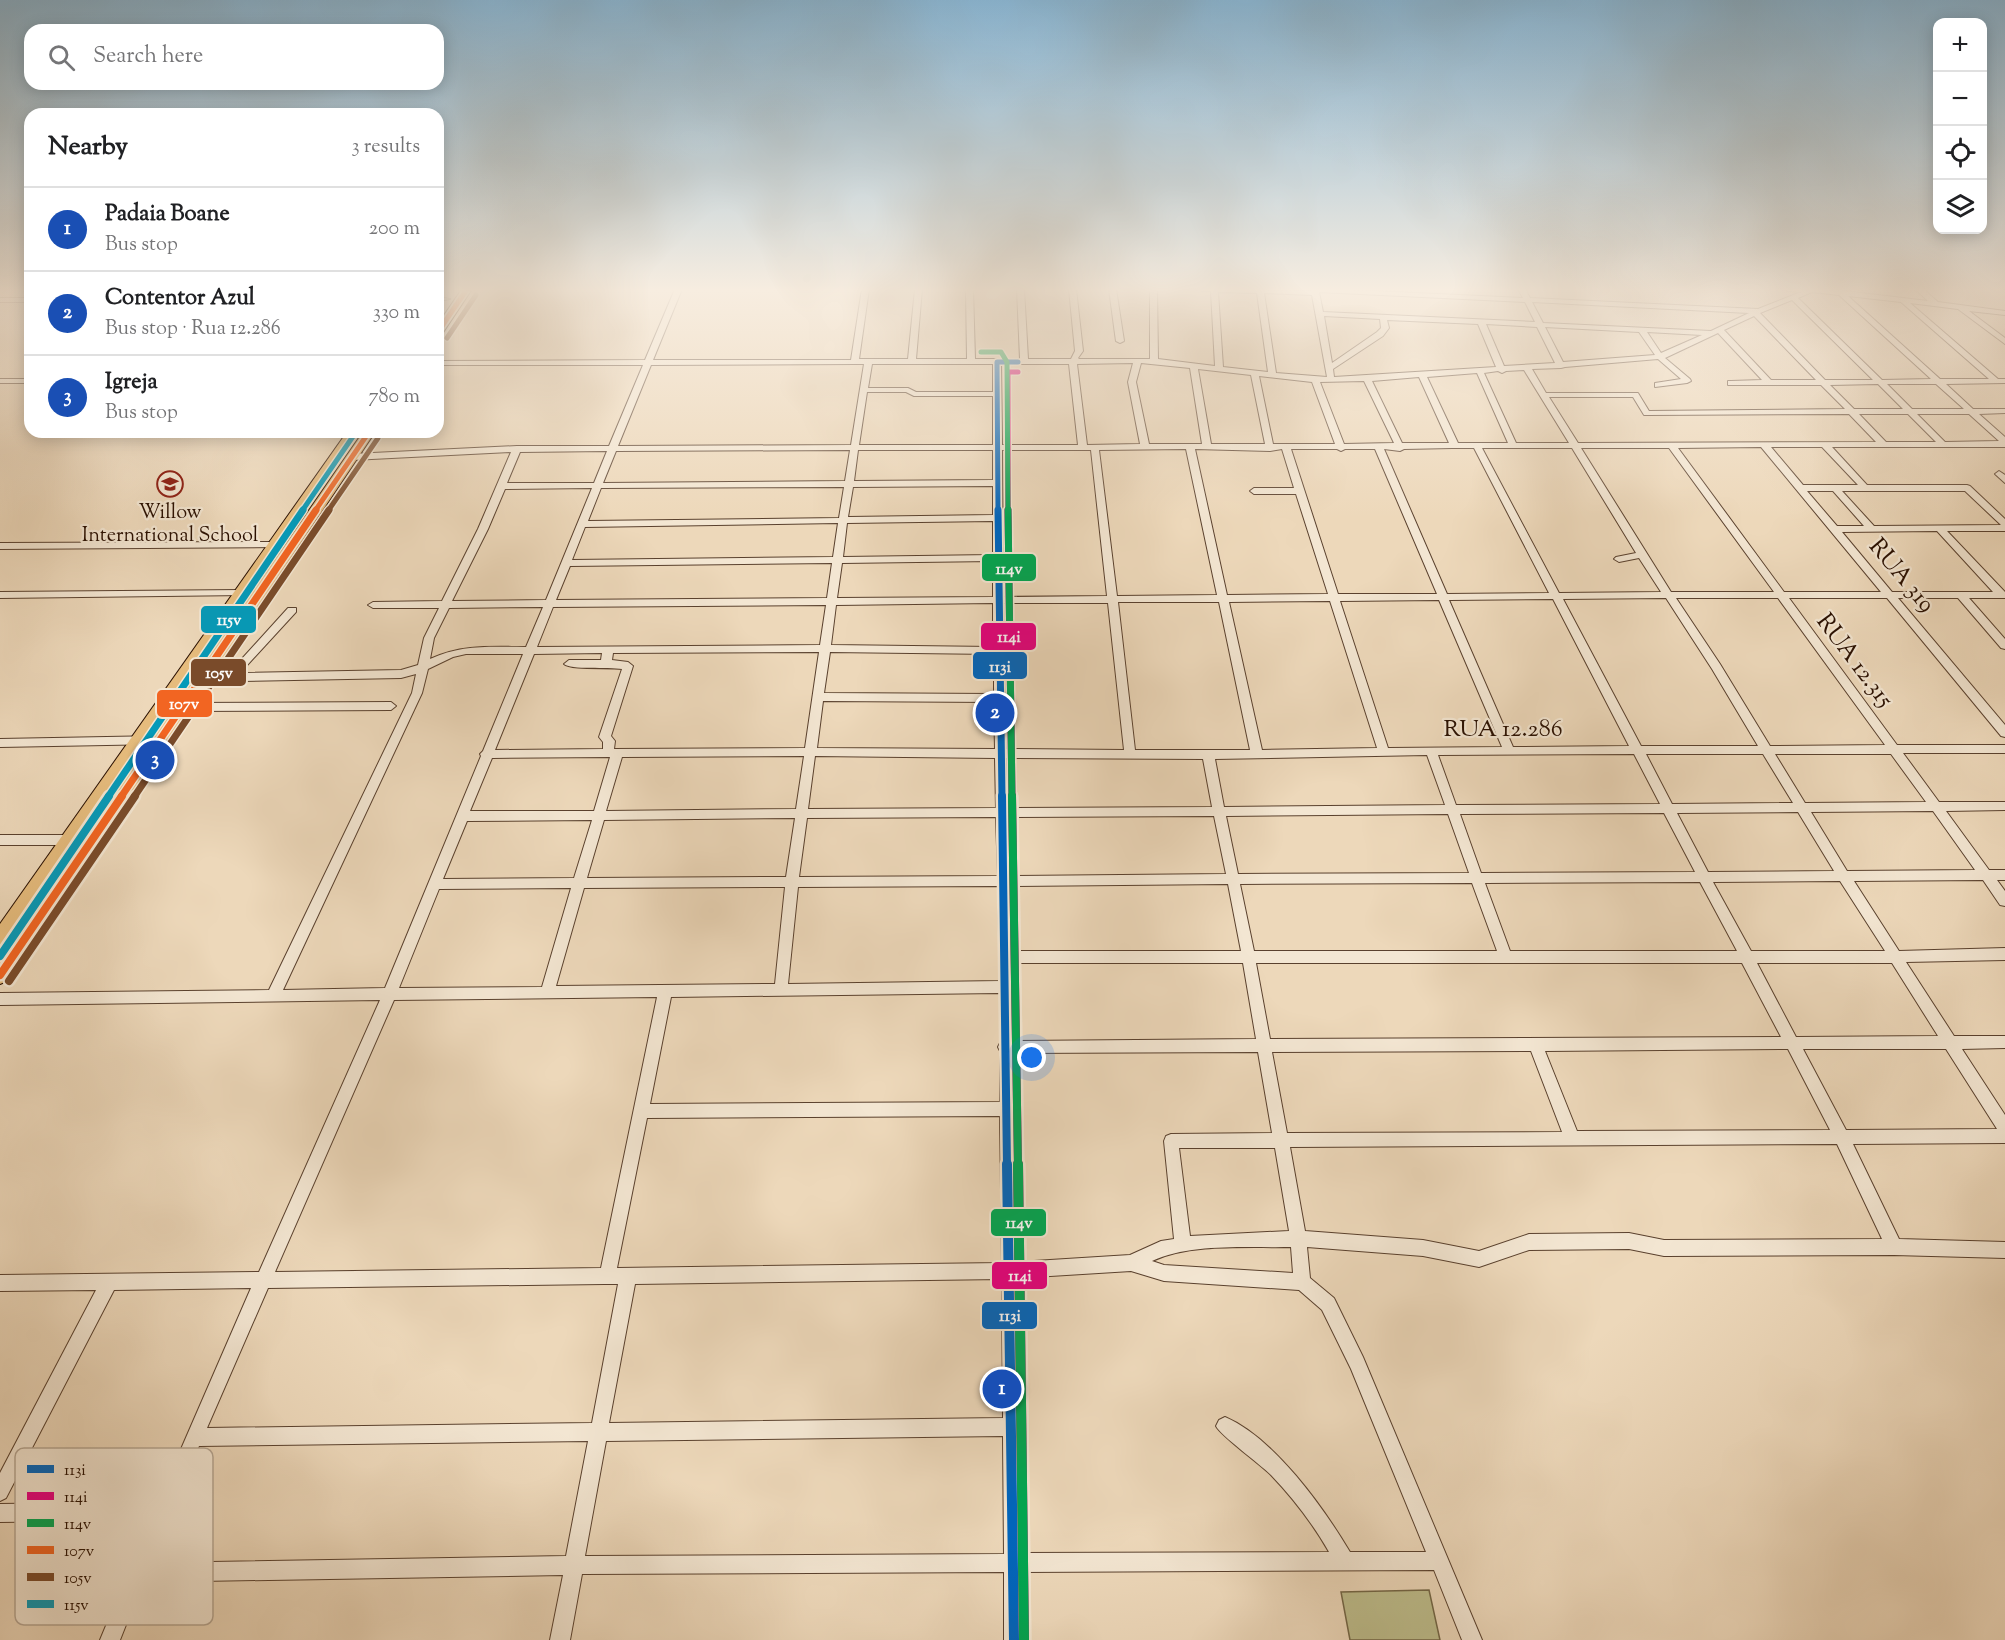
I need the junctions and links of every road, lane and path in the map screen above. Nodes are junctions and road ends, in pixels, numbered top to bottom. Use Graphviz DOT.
graph roads {
  1 [pos="646,366"];
  2 [pos="867,366"];
  3 [pos="997,366"];
  4 [pos="1075,366"];
  5 [pos="1137,366"];
  6 [pos="1190,366"];
  7 [pos="1194,366"];
  8 [pos="1219,366"];
  9 [pos="1271,366"];
  10 [pos="1333,366"];
  11 [pos="1500,366"];
  12 [pos="1561,366"];
  13 [pos="1566,366"];
  14 [pos="1670,366"];
  15 [pos="1752,366"];
  16 [pos="1806,366"];
  17 [pos="1862,366"];
  18 [pos="1921,366"];
  19 [pos="1982,366"];
  20 [pos="1329,368"];
  21 [pos="1219,369"];
  22 [pos="1528,369"];
  23 [pos="1502,371"];
  24 [pos="1480,372"];
  25 [pos="1255,374"];
  26 [pos="1422,375"];
  27 [pos="1272,376"];
  28 [pos="1367,379"];
  29 [pos="1315,380"];
  30 [pos="1331,380"];
  31 [pos="0,381"];
  32 [pos="24,381"];
  33 [pos="2001,381"];
  34 [pos="1768,382"];
  35 [pos="1821,382"];
  36 [pos="1878,382"];
  37 [pos="1939,382"];
  38 [pos="1731,383"];
  39 [pos="1658,385"];
  40 [pos="864,390"];
  41 [pos="998,394"];
  42 [pos="1545,395"];
  43 [pos="1851,411"];
  44 [pos="1910,411"];
  45 [pos="1971,411"];
  46 [pos="2005,411"];
  47 [pos="349,438"];
  48 [pos="365,438"];
  49 [pos="2005,443"];
  50 [pos="1883,444"];
  51 [pos="1943,444"];
  52 [pos="1576,445"];
  53 [pos="1764,445"];
  54 [pos="1825,445"];
  55 [pos="1672,446"];
  56 [pos="999,447"];
  57 [pos="1145,447"];
  58 [pos="1455,447"];
  59 [pos="1478,447"];
  60 [pos="1514,447"];
  61 [pos="1083,448"];
  62 [pos="1190,448"];
  63 [pos="1208,448"];
  64 [pos="1270,448"];
  65 [pos="1286,448"];
  66 [pos="1341,448"];
  67 [pos="1379,448"];
  68 [pos="1400,448"];
  69 [pos="517,449"];
  70 [pos="855,449"];
  71 [pos="1095,449"];
  72 [pos="611,451"];
  73 [pos="352,457"];
  74 [pos="999,483"];
  75 [pos="848,485"];
  76 [pos="501,486"];
  77 [pos="597,486"];
  78 [pos="1799,488"];
  79 [pos="1835,488"];
  80 [pos="1865,488"];
  81 [pos="1254,491"];
  82 [pos="1299,491"];
  83 [pos="999,518"];
  84 [pos="843,520"];
  85 [pos="582,524"];
  86 [pos="2005,524"];
  87 [pos="1871,528"];
  88 [pos="1939,528"];
  89 [pos="2005,528"];
  90 [pos="1834,529"];
  91 [pos="276,545"];
  92 [pos="0,546"];
  93 [pos="1642,555"];
  94 [pos="999,558"];
  95 [pos="837,559"];
  96 [pos="1619,559"];
  97 [pos="566,563"];
  98 [pos="242,593"];
  99 [pos="0,595"];
  100 [pos="1670,595"];
  101 [pos="1778,595"];
  102 [pos="1889,595"];
  103 [pos="1961,595"];
  104 [pos="2003,595"];
  105 [pos="1556,597"];
  106 [pos="1444,598"];
  107 [pos="1223,599"];
  108 [pos="1333,599"];
  109 [pos="999,600"];
  110 [pos="1114,600"];
  111 [pos="832,602"];
  112 [pos="549,603"];
  113 [pos="373,605"];
  114 [pos="444,605"];
  115 [pos="292,610"];
  116 [pos="2005,646"];
  117 [pos="825,648"];
  118 [pos="529,650"];
  119 [pos="608,650"];
  120 [pos="999,651"];
  121 [pos="606,663"];
  122 [pos="569,664"];
  123 [pos="422,668"];
  124 [pos="203,677"];
  125 [pos="231,677"];
  126 [pos="182,678"];
  127 [pos="819,697"];
  128 [pos="999,698"];
  129 [pos="391,706"];
  130 [pos="183,707"];
  131 [pos="2005,734"];
  132 [pos="160,740"];
  133 [pos="138,742"];
  134 [pos="0,743"];
  135 [pos="1766,749"];
  136 [pos="1893,749"];
  137 [pos="2005,749"];
  138 [pos="1636,750"];
  139 [pos="811,752"];
  140 [pos="1431,752"];
  141 [pos="1510,752"];
  142 [pos="1384,753"];
  143 [pos="486,754"];
  144 [pos="613,754"];
  145 [pos="1001,754"];
  146 [pos="1130,754"];
  147 [pos="1208,755"];
  148 [pos="1257,755"];
  149 [pos="2005,806"];
  150 [pos="1801,807"];
  151 [pos="1937,807"];
  152 [pos="1453,808"];
  153 [pos="1666,808"];
  154 [pos="1001,812"];
  155 [pos="1220,812"];
  156 [pos="803,813"];
  157 [pos="600,815"];
  158 [pos="462,816"];
  159 [pos="0,840"];
  160 [pos="70,840"];
  161 [pos="1843,875"];
  162 [pos="2005,875"];
  163 [pos="1701,876"];
  164 [pos="1987,876"];
  165 [pos="1479,877"];
  166 [pos="1233,879"];
  167 [pos="1003,881"];
  168 [pos="792,882"];
  169 [pos="435,884"];
  170 [pos="580,884"];
  171 [pos="2005,901"];
  172 [pos="0,940"];
  173 [pos="2005,954"];
  174 [pos="1505,956"];
  175 [pos="1006,957"];
  176 [pos="1745,957"];
  177 [pos="1897,957"];
  178 [pos="1249,958"];
  179 [pos="0,975"];
  180 [pos="1006,987"];
  181 [pos="781,989"];
  182 [pos="665,992"];
  183 [pos="390,993"];
  184 [pos="547,993"];
  185 [pos="274,994"];
  186 [pos="0,999"];
  187 [pos="2005,1042"];
  188 [pos="1534,1043"];
  189 [pos="1949,1043"];
  190 [pos="1790,1044"];
  191 [pos="1263,1045"];
  192 [pos="1005,1047"];
  193 [pos="1005,1109"];
  194 [pos="642,1111"];
  195 [pos="2005,1128"];
  196 [pos="2005,1136"];
  197 [pos="1572,1138"];
  198 [pos="1842,1138"];
  199 [pos="1281,1140"];
  200 [pos="1298,1239"];
  201 [pos="1183,1245"];
  202 [pos="1894,1246"];
  203 [pos="2005,1250"];
  204 [pos="1131,1263"];
  205 [pos="1008,1271"];
  206 [pos="628,1276"];
  207 [pos="607,1277"];
  208 [pos="263,1280"];
  209 [pos="109,1282"];
  210 [pos="1302,1282"];
  211 [pos="0,1283"];
  212 [pos="1225,1426"];
  213 [pos="1010,1427"];
  214 [pos="600,1434"];
  215 [pos="194,1437"];
  216 [pos="23,1448"];
  217 [pos="189,1448"];
  218 [pos="15,1463"];
  219 [pos="0,1492"];
  220 [pos="0,1513"];
  221 [pos="15,1513"];
  222 [pos="1345,1561"];
  223 [pos="1439,1561"];
  224 [pos="1013,1562"];
  225 [pos="574,1565"];
  226 [pos="213,1572"];
  227 [pos="116,1625"];
  228 [pos="110,1640"];
  229 [pos="560,1640"];
  230 [pos="1014,1640"];
  231 [pos="1472,1640"];
  1 -- 72 [label="street"];
  2 -- 40 [label="street"];
  3 -- 41 [label="street"];
  4 -- 61 [label="street"];
  5 -- 57 [label="street"];
  6 -- 7 [label="street"];
  7 -- 21 [label="street"];
  7 -- 63 [label="street"];
  8 -- 21 [label="street"];
  9 -- 27 [label="street"];
  10 -- 20 [label="street"];
  11 -- 23 [label="street"];
  12 -- 13 [label="street"];
  12 -- 22 [label="street"];
  14 -- 39 [label="street"];
  15 -- 34 [label="street"];
  16 -- 35 [label="street"];
  17 -- 36 [label="street"];
  18 -- 37 [label="street"];
  19 -- 33 [label="street"];
  20 -- 30 [label="street"];
  21 -- 25 [label="street"];
  22 -- 23 [label="street"];
  22 -- 42 [label="street"];
  23 -- 24 [label="street"];
  24 -- 26 [label="street"];
  24 -- 60 [label="street"];
  25 -- 27 [label="street"];
  25 -- 64 [label="street"];
  26 -- 28 [label="street"];
  26 -- 58 [label="street"];
  27 -- 29 [label="street"];
  28 -- 30 [label="street"];
  28 -- 68 [label="street"];
  29 -- 30 [label="street"];
  29 -- 66 [label="street"];
  31 -- 32 [label="street"];
  33 -- 37 [label="street"];
  34 -- 35 [label="street"];
  34 -- 38 [label="street"];
  35 -- 36 [label="street"];
  35 -- 43 [label="street"];
  36 -- 37 [label="street"];
  36 -- 44 [label="street"];
  37 -- 45 [label="street"];
  40 -- 41 [label="street"];
  40 -- 70 [label="street"];
  41 -- 56 [label="street"];
  42 -- 43 [label="street"];
  42 -- 52 [label="street"];
  43 -- 44 [label="street"];
  43 -- 50 [label="street"];
  44 -- 45 [label="street"];
  44 -- 51 [label="street"];
  45 -- 46 [label="street"];
  45 -- 49 [label="street"];
  47 -- 91 [label="highway"];
  48 -- 73 [label="highway"];
  49 -- 51 [label="street"];
  50 -- 51 [label="street"];
  50 -- 54 [label="street"];
  52 -- 55 [label="street"];
  52 -- 60 [label="street"];
  52 -- 93 [label="street"];
  53 -- 54 [label="street"];
  53 -- 55 [label="street"];
  53 -- 78 [label="street, RUA 319"];
  54 -- 80 [label="street"];
  55 -- 101 [label="street, RUA 12.315"];
  56 -- 61 [label="street"];
  56 -- 70 [label="street"];
  56 -- 74 [label="street"];
  57 -- 62 [label="street"];
  57 -- 71 [label="street"];
  58 -- 59 [label="street"];
  58 -- 68 [label="street"];
  59 -- 60 [label="street"];
  59 -- 105 [label="street"];
  61 -- 71 [label="street"];
  62 -- 63 [label="street"];
  62 -- 107 [label="street"];
  63 -- 64 [label="street"];
  64 -- 65 [label="street"];
  65 -- 66 [label="street"];
  65 -- 82 [label="street"];
  66 -- 67 [label="street"];
  67 -- 68 [label="street"];
  67 -- 106 [label="street"];
  69 -- 72 [label="street"];
  69 -- 73 [label="street"];
  69 -- 76 [label="street"];
  70 -- 72 [label="street"];
  70 -- 75 [label="street"];
  71 -- 110 [label="street"];
  72 -- 77 [label="street"];
  73 -- 124 [label="highway"];
  74 -- 75 [label="street"];
  74 -- 83 [label="street"];
  75 -- 77 [label="street"];
  75 -- 84 [label="street"];
  76 -- 77 [label="street"];
  76 -- 114 [label="street"];
  77 -- 85 [label="street"];
  78 -- 79 [label="street"];
  78 -- 90 [label="street, RUA 319"];
  79 -- 80 [label="street"];
  79 -- 87 [label="street"];
  80 -- 86 [label="street"];
  81 -- 82 [label="street"];
  82 -- 108 [label="street"];
  83 -- 84 [label="street"];
  83 -- 94 [label="street"];
  84 -- 85 [label="street"];
  84 -- 95 [label="street"];
  85 -- 97 [label="street"];
  87 -- 88 [label="street"];
  87 -- 90 [label="street"];
  88 -- 89 [label="street"];
  88 -- 104 [label="street"];
  90 -- 102 [label="street, RUA 319"];
  91 -- 92 [label="street"];
  91 -- 98 [label="highway"];
  93 -- 96 [label="street"];
  93 -- 100 [label="street"];
  94 -- 95 [label="street"];
  94 -- 109 [label="street"];
  95 -- 97 [label="street"];
  95 -- 111 [label="street"];
  97 -- 112 [label="street"];
  98 -- 99 [label="street"];
  98 -- 126 [label="highway"];
  100 -- 101 [label="street"];
  100 -- 105 [label="street"];
  100 -- 135 [label="street"];
  101 -- 102 [label="street"];
  101 -- 136 [label="street, RUA 12.315"];
  102 -- 103 [label="street"];
  102 -- 131 [label="street, RUA 319"];
  103 -- 104 [label="street"];
  103 -- 116 [label="street"];
  105 -- 106 [label="street"];
  105 -- 138 [label="street"];
  106 -- 108 [label="street"];
  106 -- 141 [label="street"];
  107 -- 108 [label="street"];
  107 -- 110 [label="street"];
  107 -- 148 [label="street"];
  108 -- 142 [label="street"];
  109 -- 110 [label="street"];
  109 -- 111 [label="street"];
  109 -- 120 [label="street"];
  110 -- 146 [label="street"];
  111 -- 112 [label="street"];
  111 -- 117 [label="street"];
  112 -- 114 [label="street"];
  112 -- 118 [label="street"];
  113 -- 114 [label="street"];
  114 -- 123 [label="street"];
  115 -- 125 [label="street"];
  117 -- 119 [label="street"];
  117 -- 120 [label="street"];
  117 -- 127 [label="street"];
  118 -- 119 [label="street"];
  118 -- 123 [label="street"];
  118 -- 143 [label="street"];
  119 -- 121 [label="street"];
  120 -- 128 [label="street"];
  121 -- 122 [label="street"];
  121 -- 144 [label="street"];
  123 -- 125 [label="street"];
  123 -- 185 [label="street"];
  124 -- 125 [label="street"];
  124 -- 126 [label="street"];
  124 -- 130 [label="highway"];
  126 -- 133 [label="highway"];
  127 -- 128 [label="street"];
  127 -- 139 [label="street"];
  128 -- 145 [label="street"];
  129 -- 130 [label="street"];
  130 -- 132 [label="highway"];
  132 -- 133 [label="street"];
  132 -- 179 [label="highway"];
  133 -- 134 [label="street"];
  133 -- 160 [label="highway"];
  135 -- 136 [label="street, RUA 12.286"];
  135 -- 138 [label="street, RUA 12.286"];
  135 -- 150 [label="street"];
  136 -- 137 [label="street, RUA 12.286"];
  136 -- 151 [label="street, RUA 12.315"];
  138 -- 141 [label="street, RUA 12.286"];
  138 -- 153 [label="street"];
  139 -- 144 [label="street, RUA 12.286"];
  139 -- 145 [label="street, RUA 12.286"];
  139 -- 156 [label="street"];
  140 -- 141 [label="street, RUA 12.286"];
  140 -- 142 [label="street, RUA 12.286"];
  140 -- 152 [label="street"];
  142 -- 148 [label="street, RUA 12.286"];
  143 -- 144 [label="street, RUA 12.286"];
  143 -- 158 [label="street"];
  144 -- 157 [label="street"];
  145 -- 146 [label="street, RUA 12.286"];
  145 -- 154 [label="street"];
  146 -- 147 [label="street, RUA 12.286"];
  147 -- 148 [label="street, RUA 12.286"];
  147 -- 155 [label="street"];
  149 -- 151 [label="street"];
  150 -- 151 [label="street"];
  150 -- 153 [label="street"];
  150 -- 161 [label="street"];
  151 -- 164 [label="street, RUA 12.315"];
  152 -- 153 [label="street"];
  152 -- 155 [label="street"];
  152 -- 165 [label="street"];
  153 -- 163 [label="street"];
  154 -- 155 [label="street"];
  154 -- 156 [label="street"];
  154 -- 167 [label="street"];
  155 -- 166 [label="street"];
  156 -- 157 [label="street"];
  156 -- 168 [label="street"];
  157 -- 158 [label="street"];
  157 -- 170 [label="street"];
  158 -- 169 [label="street"];
  159 -- 160 [label="street"];
  160 -- 172 [label="highway"];
  161 -- 163 [label="street"];
  161 -- 164 [label="street"];
  161 -- 177 [label="street"];
  162 -- 164 [label="street"];
  163 -- 165 [label="street"];
  163 -- 176 [label="street"];
  164 -- 171 [label="street, RUA 12.315"];
  165 -- 166 [label="street"];
  165 -- 174 [label="street"];
  166 -- 167 [label="street"];
  166 -- 178 [label="street"];
  167 -- 168 [label="street"];
  167 -- 175 [label="street"];
  168 -- 170 [label="street"];
  168 -- 181 [label="street"];
  169 -- 170 [label="street"];
  169 -- 183 [label="street"];
  170 -- 184 [label="street"];
  173 -- 177 [label="street"];
  174 -- 176 [label="street"];
  174 -- 178 [label="street"];
  175 -- 178 [label="street"];
  175 -- 180 [label="street"];
  176 -- 177 [label="street"];
  176 -- 190 [label="street"];
  177 -- 189 [label="street"];
  178 -- 191 [label="street"];
  180 -- 181 [label="street"];
  180 -- 192 [label="street"];
  181 -- 182 [label="street"];
  182 -- 184 [label="street"];
  182 -- 194 [label="street"];
  183 -- 184 [label="street"];
  183 -- 185 [label="street"];
  183 -- 208 [label="street"];
  185 -- 186 [label="street"];
  187 -- 189 [label="street"];
  188 -- 190 [label="street"];
  188 -- 191 [label="street"];
  188 -- 197 [label="street"];
  189 -- 190 [label="street"];
  189 -- 195 [label="street"];
  190 -- 198 [label="street"];
  191 -- 192 [label="street"];
  191 -- 199 [label="street"];
  192 -- 193 [label="street"];
  193 -- 194 [label="street"];
  193 -- 205 [label="street"];
  194 -- 207 [label="street"];
  196 -- 198 [label="street"];
  197 -- 198 [label="street"];
  197 -- 199 [label="street"];
  198 -- 202 [label="street"];
  199 -- 200 [label="street"];
  199 -- 201 [label="street"];
  200 -- 201 [label="street"];
  200 -- 202 [label="street"];
  200 -- 210 [label="street"];
  201 -- 204 [label="street"];
  202 -- 203 [label="street"];
  204 -- 205 [label="street"];
  204 -- 210 [label="street"];
  205 -- 206 [label="street"];
  205 -- 213 [label="street"];
  206 -- 207 [label="street"];
  206 -- 214 [label="street"];
  207 -- 208 [label="street"];
  208 -- 209 [label="street"];
  208 -- 215 [label="street"];
  209 -- 211 [label="street"];
  209 -- 216 [label="street"];
  210 -- 223 [label="street"];
  212 -- 222 [label="street"];
  213 -- 214 [label="street"];
  213 -- 224 [label="street"];
  214 -- 215 [label="street"];
  214 -- 225 [label="street"];
  215 -- 217 [label="street"];
  218 -- 219 [label="street"];
  220 -- 221 [label="street"];
  222 -- 223 [label="street"];
  222 -- 224 [label="street"];
  223 -- 231 [label="street"];
  224 -- 225 [label="street"];
  224 -- 230 [label="street"];
  225 -- 226 [label="street"];
  225 -- 229 [label="street"];
  227 -- 228 [label="street"];
}
